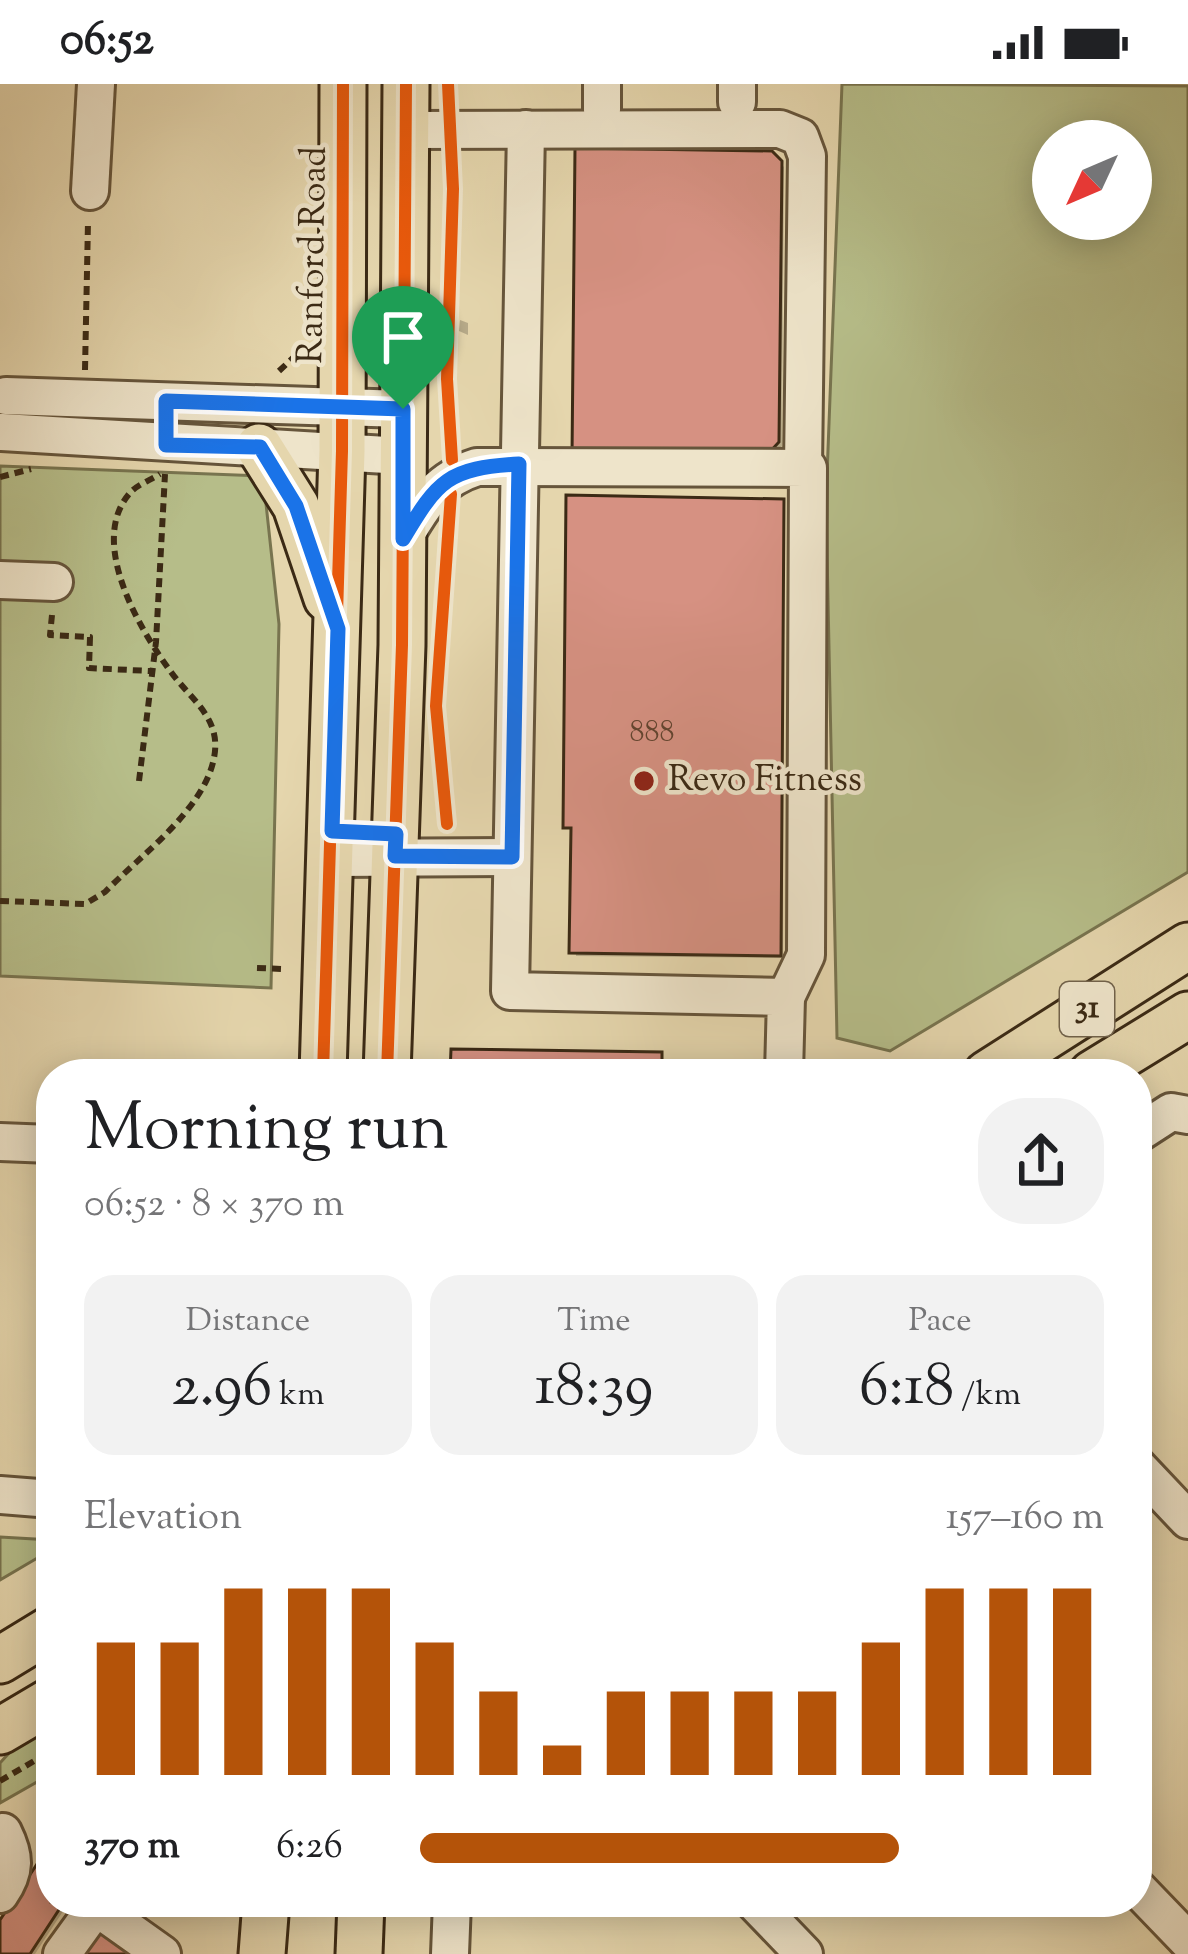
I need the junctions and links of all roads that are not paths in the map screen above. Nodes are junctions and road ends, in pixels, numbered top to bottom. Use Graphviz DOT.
graph roads {
  1 [pos="96,84"];
  2 [pos="343,84"];
  3 [pos="406,84"];
  4 [pos="526,129"];
  5 [pos="408,130"];
  6 [pos="89,191"];
  7 [pos="403,409"];
  8 [pos="2,410"];
  9 [pos="331,422"];
  10 [pos="260,447"];
  11 [pos="403,455"];
  12 [pos="519,464"];
  13 [pos="803,468"];
  14 [pos="403,539"];
  15 [pos="0,580"];
  16 [pos="54,582"];
  17 [pos="338,629"];
  18 [pos="332,844"];
  19 [pos="396,845"];
  20 [pos="512,846"];
  21 [pos="1188,946"];
  22 [pos="786,997"];
  23 [pos="389,1014"];
  24 [pos="1188,1015"];
  25 [pos="324,1059"];
  26 [pos="388,1059"];
  27 [pos="402,1059"];
  28 [pos="784,1059"];
  29 [pos="1011,1059"];
  30 [pos="1116,1059"];
  31 [pos="1188,1115"];
  32 [pos="1152,1124"];
  33 [pos="0,1142"];
  34 [pos="36,1143"];
  35 [pos="1152,1482"];
  36 [pos="0,1495"];
  37 [pos="36,1497"];
  38 [pos="1188,1520"];
  39 [pos="36,1606"];
  40 [pos="0,1626"];
  41 [pos="36,1638"];
  42 [pos="0,1660"];
  43 [pos="36,1710"];
  44 [pos="0,1731"];
  45 [pos="3,1832"];
  46 [pos="0,1894"];
  47 [pos="1152,1904"];
  48 [pos="89,1917"];
  49 [pos="110,1917"];
  50 [pos="265,1917"];
  51 [pos="291,1917"];
  52 [pos="360,1917"];
  53 [pos="452,1917"];
  54 [pos="768,1917"];
  55 [pos="1188,1942"];
  56 [pos="62,1954"];
  57 [pos="162,1954"];
  58 [pos="262,1954"];
  59 [pos="289,1954"];
  60 [pos="358,1954"];
  61 [pos="451,1954"];
  62 [pos="804,1954"];
  1 -- 6 [label="street"];
  2 -- 9 [label="main road, Ranford Road"];
  3 -- 5 [label="main road"];
  4 -- 5 [label="street"];
  4 -- 12 [label="street"];
  4 -- 13 [label="street"];
  5 -- 7 [label="main road"];
  7 -- 9 [label="street"];
  7 -- 11 [label="main road"];
  8 -- 9 [label="street"];
  8 -- 10 [label="street"];
  9 -- 10 [label="street"];
  9 -- 11 [label="street"];
  9 -- 17 [label="main road, Ranford Road"];
  10 -- 17 [label="main road"];
  11 -- 14 [label="main road"];
  12 -- 13 [label="street"];
  12 -- 14 [label="street"];
  12 -- 20 [label="street"];
  13 -- 22 [label="street"];
  14 -- 19 [label="main road"];
  15 -- 16 [label="street"];
  17 -- 18 [label="main road, Ranford Road"];
  18 -- 19 [label="street"];
  18 -- 25 [label="main road, Ranford Road"];
  19 -- 20 [label="street"];
  19 -- 23 [label="main road"];
  20 -- 22 [label="street"];
  21 -- 29 [label="main road, 31"];
  22 -- 28 [label="street"];
  23 -- 26 [label="main road"];
  23 -- 27 [label="main road"];
  24 -- 30 [label="main road, 31"];
  31 -- 32 [label="street"];
  33 -- 34 [label="street"];
  35 -- 38 [label="street"];
  36 -- 37 [label="street"];
  39 -- 40 [label="main road"];
  41 -- 42 [label="main road"];
  43 -- 44 [label="main road"];
  45 -- 46 [label="street"];
  47 -- 55 [label="street"];
  48 -- 56 [label="street"];
  49 -- 57 [label="street"];
  50 -- 58 [label="main road"];
  51 -- 59 [label="main road"];
  52 -- 60 [label="main road"];
  53 -- 61 [label="street"];
  54 -- 62 [label="street"];
}
